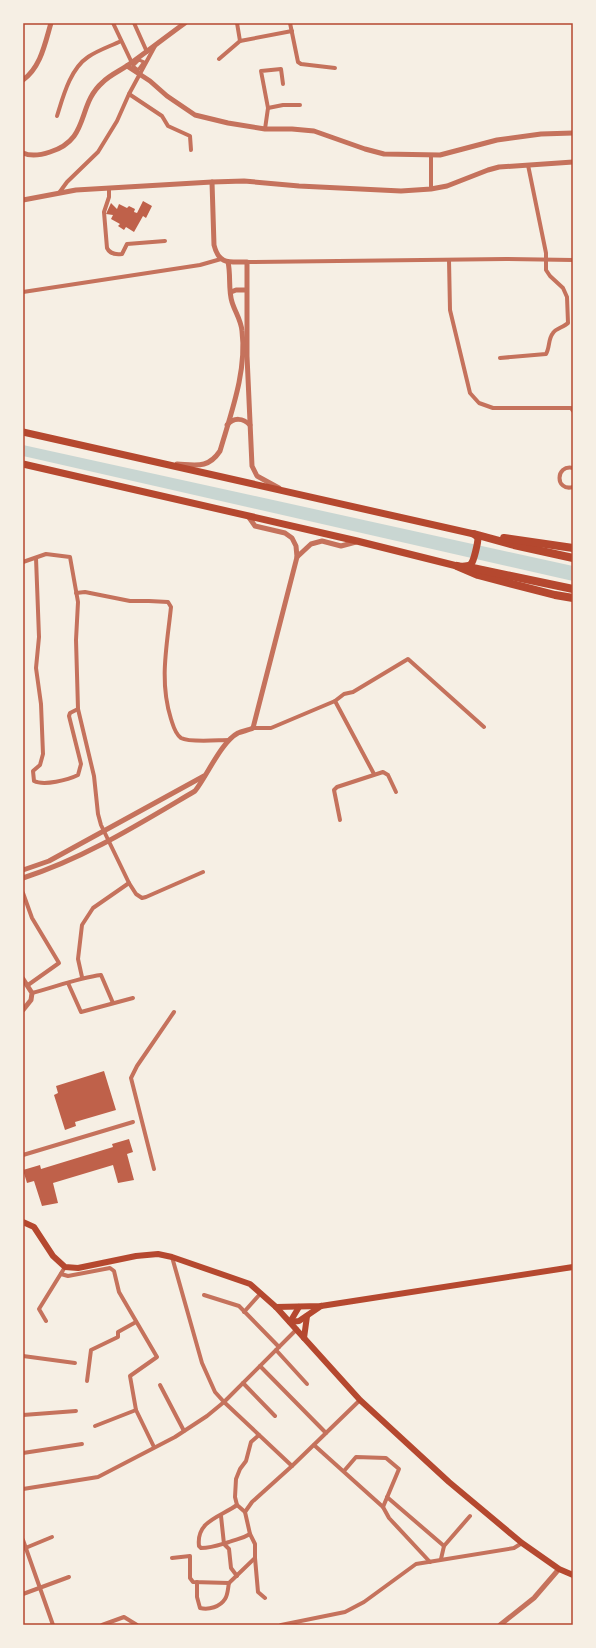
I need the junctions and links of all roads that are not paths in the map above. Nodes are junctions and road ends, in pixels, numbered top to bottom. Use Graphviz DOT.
graph roads {
  1 [pos="51,23"];
  2 [pos="113,23"];
  3 [pos="134,23"];
  4 [pos="185,23"];
  5 [pos="237,23"];
  6 [pos="290,23"];
  7 [pos="292,32"];
  8 [pos="122,41"];
  9 [pos="240,41"];
  10 [pos="155,46"];
  11 [pos="147,52"];
  12 [pos="219,59"];
  13 [pos="132,66"];
  14 [pos="335,68"];
  15 [pos="23,80"];
  16 [pos="283,84"];
  17 [pos="129,94"];
  18 [pos="300,105"];
  19 [pos="268,108"];
  20 [pos="57,116"];
  21 [pos="265,129"];
  22 [pos="573,133"];
  23 [pos="191,150"];
  24 [pos="23,154"];
  25 [pos="431,155"];
  26 [pos="573,162"];
  27 [pos="528,165"];
  28 [pos="212,182"];
  29 [pos="109,188"];
  30 [pos="432,189"];
  31 [pos="59,193"];
  32 [pos="23,200"];
  33 [pos="165,241"];
  34 [pos="221,259"];
  35 [pos="449,260"];
  36 [pos="546,260"];
  37 [pos="573,260"];
  38 [pos="228,262"];
  39 [pos="247,262"];
  40 [pos="246,290"];
  41 [pos="23,292"];
  42 [pos="231,292"];
  43 [pos="246,306"];
  44 [pos="234,307"];
  45 [pos="500,358"];
  46 [pos="573,411"];
  47 [pos="227,425"];
  48 [pos="250,426"];
  49 [pos="23,432"];
  50 [pos="161,463"];
  51 [pos="23,464"];
  52 [pos="573,468"];
  53 [pos="573,487"];
  54 [pos="290,493"];
  55 [pos="248,516"];
  56 [pos="474,534"];
  57 [pos="357,541"];
  58 [pos="573,548"];
  59 [pos="297,556"];
  60 [pos="36,558"];
  61 [pos="573,558"];
  62 [pos="23,562"];
  63 [pos="457,566"];
  64 [pos="573,589"];
  65 [pos="76,593"];
  66 [pos="573,598"];
  67 [pos="335,701"];
  68 [pos="78,709"];
  69 [pos="484,727"];
  70 [pos="253,728"];
  71 [pos="229,740"];
  72 [pos="374,774"];
  73 [pos="204,776"];
  74 [pos="396,792"];
  75 [pos="340,820"];
  76 [pos="104,830"];
  77 [pos="109,842"];
  78 [pos="23,870"];
  79 [pos="203,872"];
  80 [pos="23,878"];
  81 [pos="129,883"];
  82 [pos="23,894"];
  83 [pos="82,977"];
  84 [pos="23,979"];
  85 [pos="68,983"];
  86 [pos="28,985"];
  87 [pos="32,993"];
  88 [pos="133,998"];
  89 [pos="113,1003"];
  90 [pos="23,1010"];
  91 [pos="174,1012"];
  92 [pos="133,1122"];
  93 [pos="23,1155"];
  94 [pos="154,1169"];
  95 [pos="23,1222"];
  96 [pos="172,1257"];
  97 [pos="64,1267"];
  98 [pos="573,1267"];
  99 [pos="62,1274"];
  100 [pos="261,1293"];
  101 [pos="204,1295"];
  102 [pos="321,1306"];
  103 [pos="276,1307"];
  104 [pos="299,1307"];
  105 [pos="244,1312"];
  106 [pos="307,1316"];
  107 [pos="46,1321"];
  108 [pos="136,1322"];
  109 [pos="290,1322"];
  110 [pos="297,1329"];
  111 [pos="304,1338"];
  112 [pos="277,1348"];
  113 [pos="23,1356"];
  114 [pos="76,1363"];
  115 [pos="260,1366"];
  116 [pos="86,1382"];
  117 [pos="243,1382"];
  118 [pos="307,1384"];
  119 [pos="160,1385"];
  120 [pos="360,1400"];
  121 [pos="224,1402"];
  122 [pos="136,1410"];
  123 [pos="76,1411"];
  124 [pos="23,1415"];
  125 [pos="275,1416"];
  126 [pos="96,1426"];
  127 [pos="184,1431"];
  128 [pos="326,1433"];
  129 [pos="258,1435"];
  130 [pos="82,1444"];
  131 [pos="314,1445"];
  132 [pos="154,1447"];
  133 [pos="23,1453"];
  134 [pos="292,1466"];
  135 [pos="344,1472"];
  136 [pos="23,1489"];
  137 [pos="387,1497"];
  138 [pos="237,1505"];
  139 [pos="383,1507"];
  140 [pos="245,1512"];
  141 [pos="221,1516"];
  142 [pos="470,1516"];
  143 [pos="250,1534"];
  144 [pos="52,1537"];
  145 [pos="23,1540"];
  146 [pos="522,1543"];
  147 [pos="224,1544"];
  148 [pos="444,1546"];
  149 [pos="24,1548"];
  150 [pos="172,1558"];
  151 [pos="255,1558"];
  152 [pos="441,1559"];
  153 [pos="430,1562"];
  154 [pos="559,1569"];
  155 [pos="573,1575"];
  156 [pos="237,1576"];
  157 [pos="70,1577"];
  158 [pos="197,1582"];
  159 [pos="229,1583"];
  160 [pos="39,1588"];
  161 [pos="23,1594"];
  162 [pos="265,1598"];
  163 [pos="53,1625"];
  164 [pos="102,1625"];
  165 [pos="137,1625"];
  166 [pos="281,1625"];
  167 [pos="500,1625"];
  1 -- 15 [label="street"];
  2 -- 8 [label="street"];
  3 -- 11 [label="street"];
  4 -- 10 [label="street"];
  5 -- 9 [label="street"];
  6 -- 7 [label="street"];
  7 -- 9 [label="street"];
  7 -- 14 [label="street"];
  8 -- 13 [label="street"];
  8 -- 20 [label="street"];
  9 -- 12 [label="street"];
  10 -- 11 [label="street"];
  10 -- 17 [label="street"];
  11 -- 13 [label="street"];
  13 -- 21 [label="street"];
  13 -- 24 [label="street"];
  16 -- 19 [label="street"];
  17 -- 23 [label="street"];
  17 -- 31 [label="street"];
  18 -- 19 [label="street"];
  19 -- 21 [label="street"];
  21 -- 25 [label="street"];
  22 -- 25 [label="street"];
  25 -- 30 [label="street"];
  26 -- 27 [label="street"];
  27 -- 30 [label="street"];
  27 -- 36 [label="street"];
  28 -- 29 [label="street"];
  28 -- 30 [label="street"];
  28 -- 34 [label="street"];
  29 -- 31 [label="street"];
  29 -- 33 [label="street"];
  31 -- 32 [label="street"];
  34 -- 38 [label="street"];
  34 -- 41 [label="street"];
  35 -- 36 [label="street"];
  35 -- 39 [label="street"];
  35 -- 46 [label="street"];
  36 -- 37 [label="street"];
  36 -- 45 [label="street"];
  38 -- 39 [label="street"];
  38 -- 42 [label="street"];
  39 -- 40 [label="street"];
  40 -- 42 [label="street"];
  40 -- 43 [label="street"];
  42 -- 44 [label="street"];
  43 -- 44 [label="street"];
  43 -- 48 [label="street"];
  44 -- 47 [label="street"];
  47 -- 48 [label="street"];
  47 -- 50 [label="street"];
  48 -- 54 [label="street"];
  49 -- 50 [label="main road"];
  50 -- 54 [label="main road"];
  51 -- 55 [label="main road"];
  52 -- 53 [label="street"];
  54 -- 56 [label="main road"];
  55 -- 57 [label="main road"];
  55 -- 59 [label="street"];
  56 -- 58 [label="highway"];
  56 -- 61 [label="highway"];
  56 -- 63 [label="main road"];
  57 -- 59 [label="street"];
  57 -- 63 [label="main road"];
  59 -- 70 [label="street"];
  60 -- 62 [label="street"];
  60 -- 65 [label="street"];
  60 -- 68 [label="street"];
  63 -- 64 [label="highway"];
  63 -- 66 [label="highway"];
  65 -- 68 [label="street"];
  65 -- 71 [label="street"];
  67 -- 69 [label="street"];
  67 -- 70 [label="street"];
  67 -- 72 [label="street"];
  68 -- 76 [label="street"];
  70 -- 71 [label="street"];
  71 -- 73 [label="street"];
  72 -- 74 [label="street"];
  72 -- 75 [label="street"];
  73 -- 76 [label="street"];
  73 -- 77 [label="street"];
  76 -- 77 [label="street"];
  76 -- 78 [label="street"];
  77 -- 80 [label="street"];
  77 -- 81 [label="street"];
  79 -- 81 [label="street"];
  81 -- 83 [label="street"];
  82 -- 86 [label="street"];
  83 -- 85 [label="street"];
  83 -- 89 [label="street"];
  84 -- 86 [label="street"];
  85 -- 87 [label="street"];
  85 -- 89 [label="street"];
  86 -- 87 [label="street"];
  87 -- 90 [label="street"];
  88 -- 89 [label="street"];
  91 -- 94 [label="street"];
  92 -- 93 [label="street"];
  95 -- 97 [label="main road"];
  96 -- 97 [label="main road"];
  96 -- 100 [label="main road"];
  96 -- 121 [label="street"];
  97 -- 99 [label="street"];
  98 -- 102 [label="main road"];
  99 -- 107 [label="street"];
  99 -- 108 [label="street"];
  100 -- 103 [label="main road"];
  100 -- 105 [label="street"];
  101 -- 105 [label="street"];
  102 -- 104 [label="main road"];
  102 -- 106 [label="main road"];
  103 -- 104 [label="main road"];
  103 -- 109 [label="main road"];
  104 -- 109 [label="main road"];
  105 -- 112 [label="street"];
  106 -- 109 [label="main road"];
  106 -- 111 [label="main road"];
  108 -- 116 [label="street"];
  108 -- 122 [label="street"];
  109 -- 110 [label="main road"];
  110 -- 111 [label="main road"];
  110 -- 112 [label="street"];
  111 -- 120 [label="main road"];
  112 -- 115 [label="street"];
  112 -- 118 [label="street"];
  113 -- 114 [label="street"];
  115 -- 117 [label="street"];
  115 -- 128 [label="street"];
  117 -- 121 [label="street"];
  117 -- 125 [label="street"];
  119 -- 127 [label="street"];
  120 -- 128 [label="street"];
  120 -- 146 [label="main road"];
  121 -- 127 [label="street"];
  121 -- 129 [label="street"];
  122 -- 126 [label="street"];
  122 -- 132 [label="street"];
  123 -- 124 [label="street"];
  127 -- 132 [label="street"];
  128 -- 131 [label="street"];
  129 -- 134 [label="street"];
  129 -- 138 [label="street"];
  130 -- 133 [label="street"];
  131 -- 134 [label="street"];
  131 -- 135 [label="street"];
  132 -- 136 [label="street"];
  134 -- 140 [label="street"];
  135 -- 137 [label="street"];
  135 -- 139 [label="street"];
  137 -- 139 [label="street"];
  137 -- 148 [label="street"];
  138 -- 140 [label="street"];
  138 -- 141 [label="street"];
  139 -- 153 [label="street"];
  140 -- 143 [label="street"];
  141 -- 147 [label="street"];
  141 -- 147 [label="street"];
  142 -- 148 [label="street"];
  143 -- 147 [label="street"];
  143 -- 151 [label="street"];
  144 -- 149 [label="street"];
  145 -- 149 [label="street"];
  146 -- 152 [label="street"];
  146 -- 154 [label="main road"];
  147 -- 156 [label="street"];
  148 -- 152 [label="street"];
  149 -- 160 [label="street"];
  150 -- 158 [label="street"];
  151 -- 156 [label="street"];
  151 -- 162 [label="street"];
  152 -- 153 [label="street"];
  153 -- 166 [label="street"];
  154 -- 155 [label="main road"];
  154 -- 167 [label="street"];
  156 -- 159 [label="street"];
  157 -- 160 [label="street"];
  158 -- 159 [label="street"];
  158 -- 159 [label="street"];
  160 -- 161 [label="street"];
  160 -- 163 [label="street"];
  164 -- 165 [label="street"];
}
